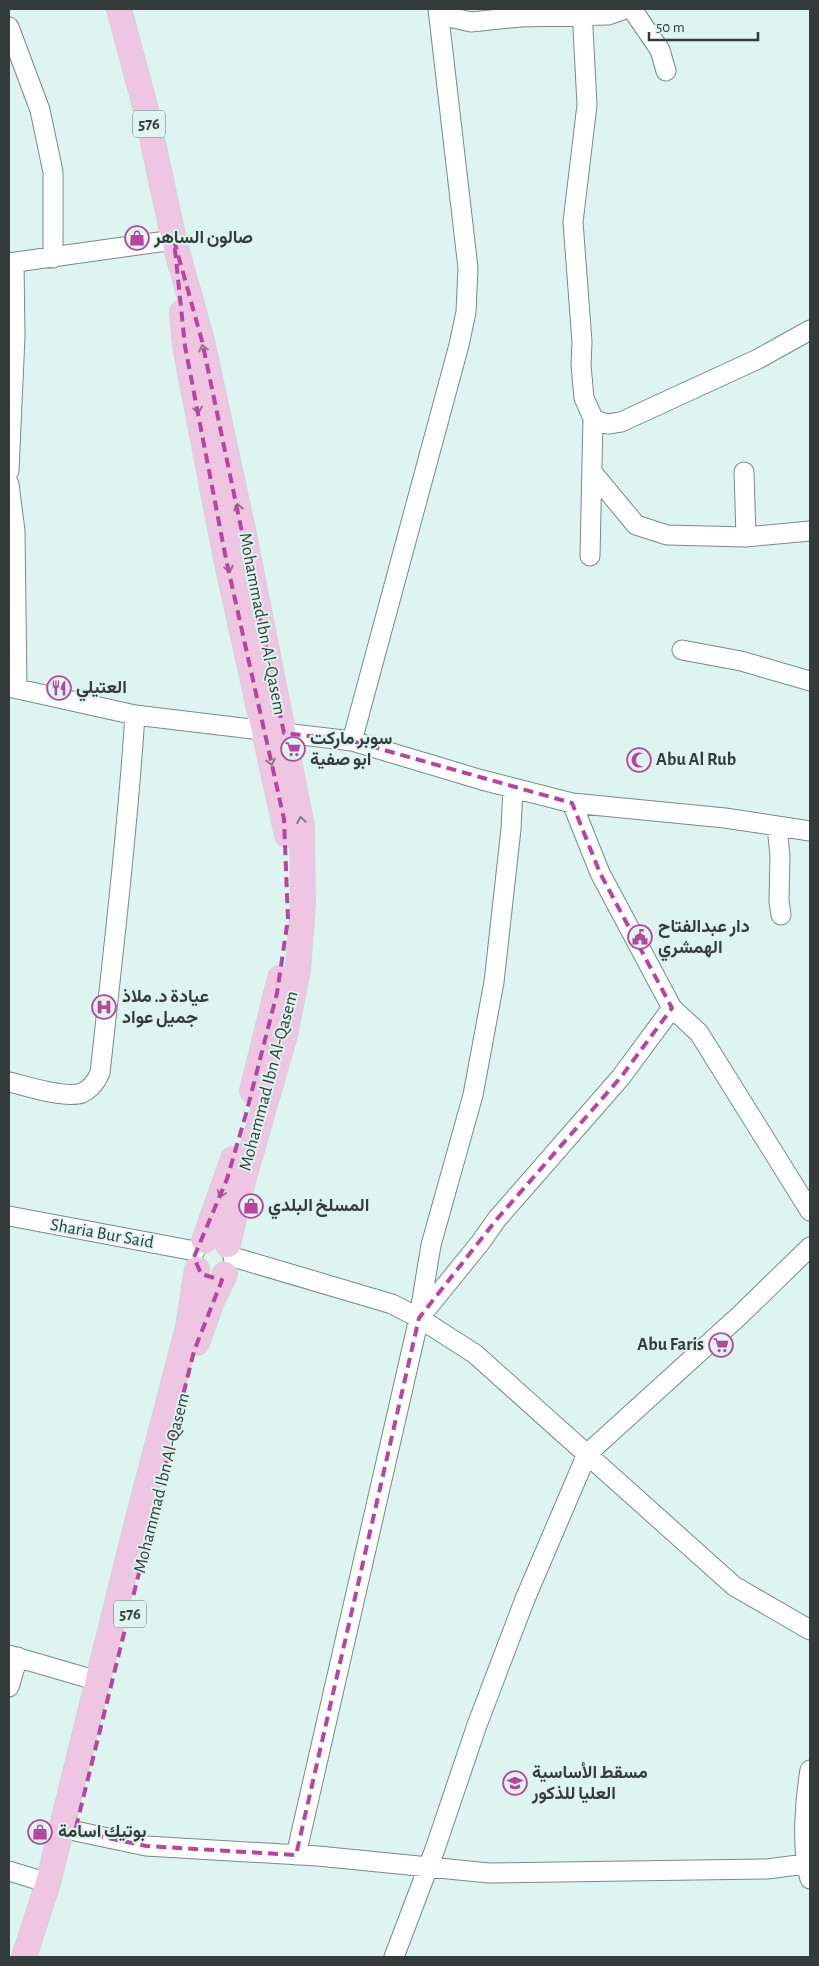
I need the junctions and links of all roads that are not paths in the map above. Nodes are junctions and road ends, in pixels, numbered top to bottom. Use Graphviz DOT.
graph roads {
  1 [pos="119,9"];
  2 [pos="625,9"];
  3 [pos="632,9"];
  4 [pos="439,12"];
  5 [pos="582,12"];
  6 [pos="9,26"];
  7 [pos="666,71"];
  8 [pos="174,240"];
  9 [pos="52,258"];
  10 [pos="11,263"];
  11 [pos="810,330"];
  12 [pos="593,418"];
  13 [pos="9,471"];
  14 [pos="592,472"];
  15 [pos="744,472"];
  16 [pos="9,484"];
  17 [pos="810,531"];
  18 [pos="746,537"];
  19 [pos="590,556"];
  20 [pos="682,650"];
  21 [pos="810,682"];
  22 [pos="13,688"];
  23 [pos="135,715"];
  24 [pos="274,732"];
  25 [pos="352,741"];
  26 [pos="512,788"];
  27 [pos="572,803"];
  28 [pos="777,826"];
  29 [pos="810,831"];
  30 [pos="782,915"];
  31 [pos="672,1008"];
  32 [pos="9,1082"];
  33 [pos="810,1211"];
  34 [pos="9,1216"];
  35 [pos="810,1247"];
  36 [pos="199,1254"];
  37 [pos="229,1259"];
  38 [pos="419,1318"];
  39 [pos="587,1454"];
  40 [pos="810,1630"];
  41 [pos="13,1656"];
  42 [pos="98,1681"];
  43 [pos="9,1687"];
  44 [pos="810,1770"];
  45 [pos="75,1831"];
  46 [pos="296,1855"];
  47 [pos="428,1867"];
  48 [pos="9,1871"];
  49 [pos="808,1871"];
  50 [pos="48,1883"];
  51 [pos="24,1957"];
  52 [pos="41,1957"];
  53 [pos="394,1957"];
  1 -- 8 [label="main road, Mohammad Ibn Al-Qasem / 576"];
  2 -- 5 [label="street"];
  3 -- 7 [label="street"];
  4 -- 5 [label="street"];
  4 -- 25 [label="street"];
  5 -- 12 [label="street"];
  6 -- 9 [label="street"];
  8 -- 9 [label="street"];
  8 -- 24 [label="main road, Mohammad Ibn Al-Qasem / 576"];
  9 -- 10 [label="street"];
  10 -- 13 [label="street"];
  11 -- 12 [label="street"];
  12 -- 14 [label="street"];
  14 -- 18 [label="street"];
  14 -- 19 [label="street"];
  15 -- 18 [label="street"];
  16 -- 22 [label="street"];
  17 -- 18 [label="street"];
  20 -- 21 [label="street"];
  22 -- 23 [label="street"];
  23 -- 24 [label="street"];
  23 -- 32 [label="street"];
  24 -- 25 [label="street"];
  24 -- 36 [label="main road, Mohammad Ibn Al-Qasem / 576, one-way"];
  37 -- 24 [label="main road, Mohammad Ibn Al-Qasem / 576, one-way"];
  25 -- 26 [label="street"];
  26 -- 27 [label="street"];
  26 -- 38 [label="street"];
  27 -- 28 [label="street"];
  27 -- 31 [label="street"];
  28 -- 29 [label="street"];
  28 -- 30 [label="street"];
  31 -- 33 [label="street"];
  31 -- 38 [label="street"];
  34 -- 36 [label="street, Sharia Bur Said"];
  35 -- 39 [label="street"];
  36 -- 37 [label="main road"];
  36 -- 37 [label="main road"];
  36 -- 42 [label="main road, Mohammad Ibn Al-Qasem"];
  37 -- 38 [label="street"];
  37 -- 45 [label="main road, Mohammad Ibn Al-Qasem / 576"];
  38 -- 39 [label="street"];
  38 -- 46 [label="street"];
  39 -- 40 [label="street"];
  39 -- 47 [label="street"];
  41 -- 42 [label="street"];
  41 -- 43 [label="street"];
  42 -- 50 [label="main road, Mohammad Ibn Al-Qasem"];
  44 -- 49 [label="street"];
  45 -- 46 [label="street"];
  45 -- 52 [label="main road, Mohammad Ibn Al-Qasem / 576"];
  46 -- 47 [label="street"];
  47 -- 49 [label="street"];
  47 -- 53 [label="street"];
  48 -- 50 [label="street"];
  50 -- 51 [label="main road, Mohammad Ibn Al-Qasem"];
}
